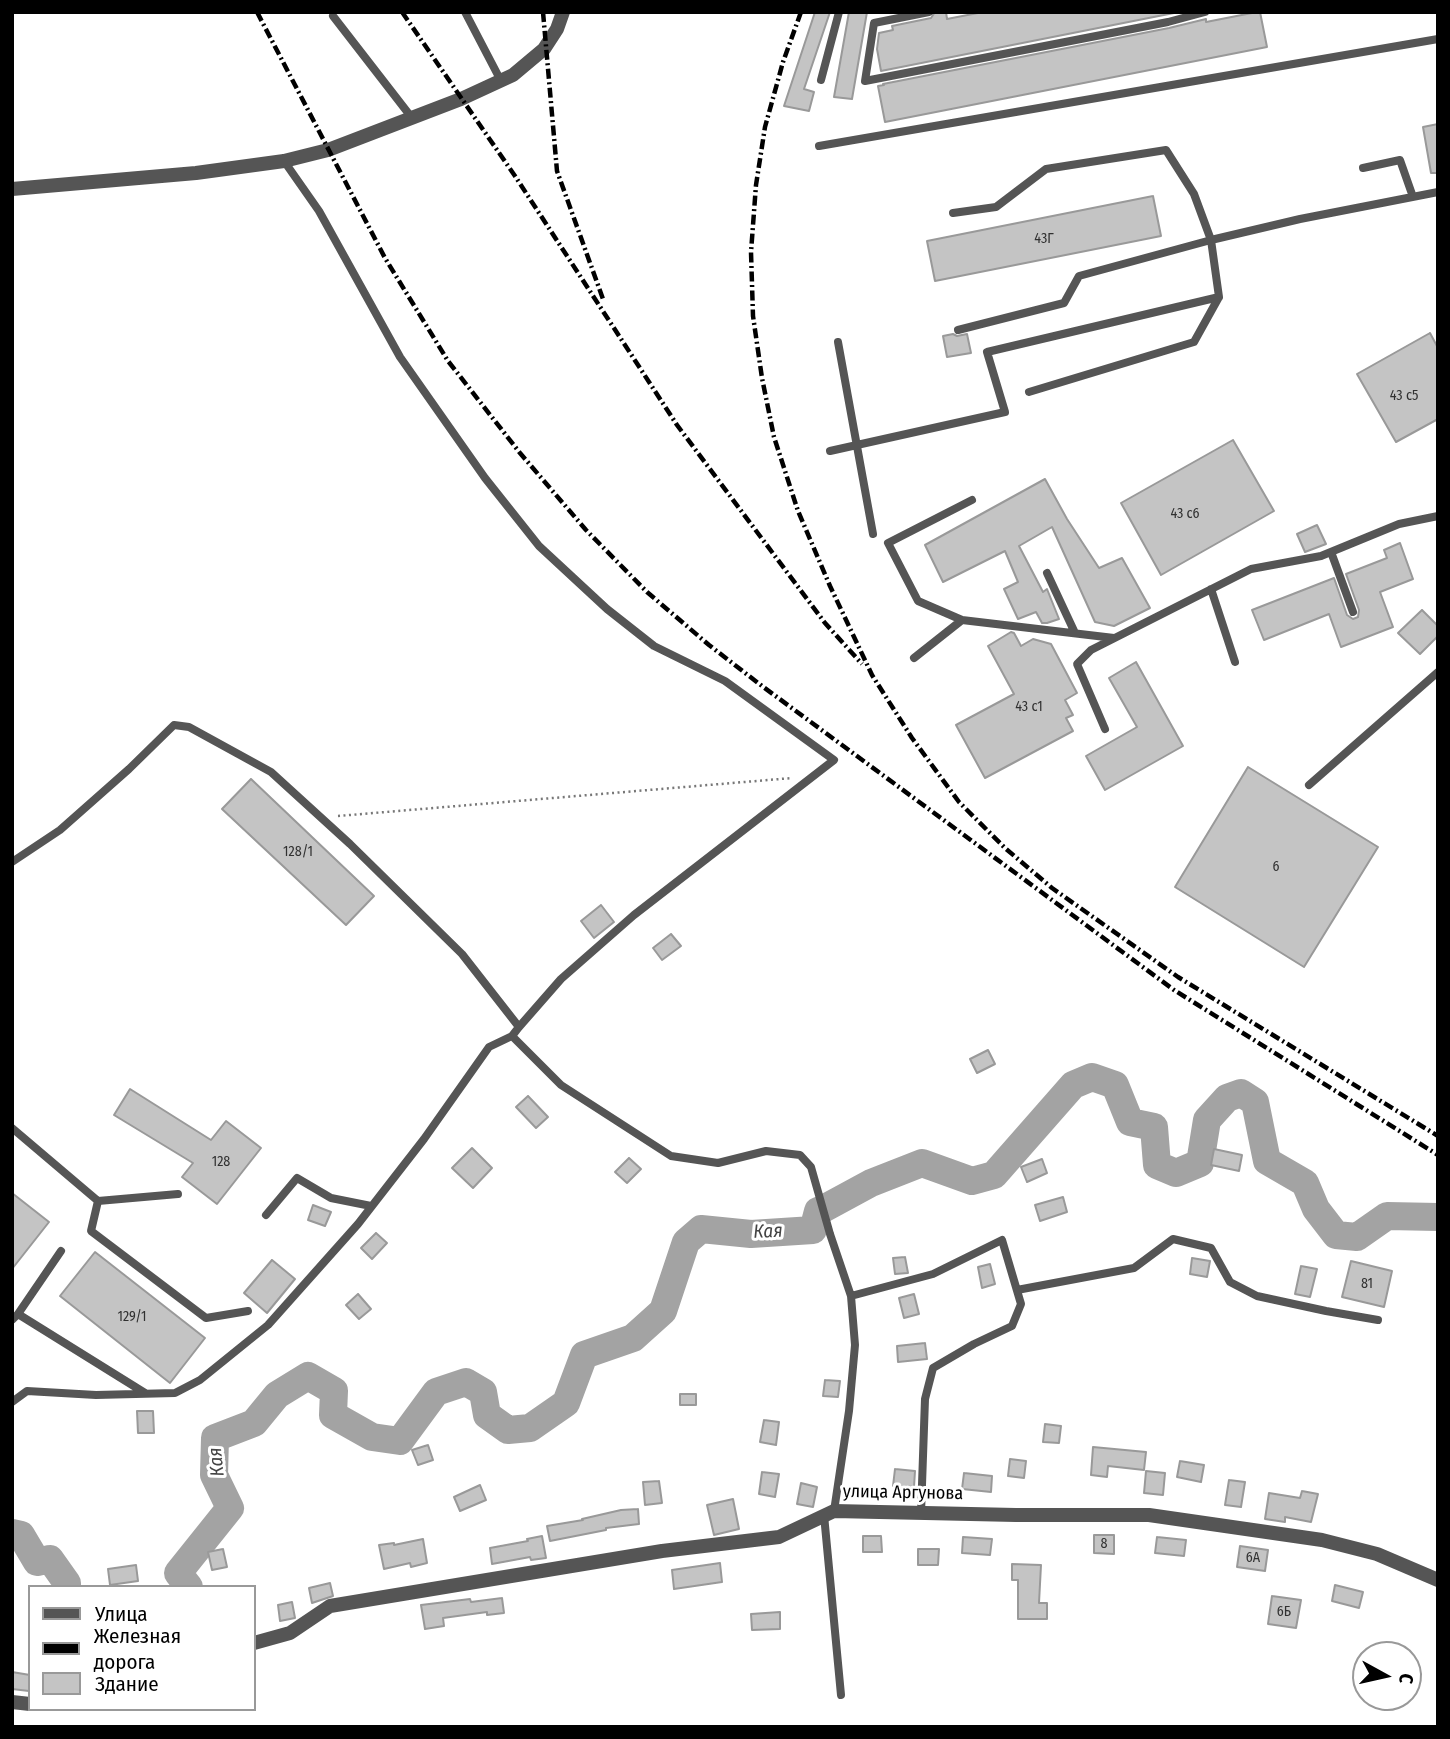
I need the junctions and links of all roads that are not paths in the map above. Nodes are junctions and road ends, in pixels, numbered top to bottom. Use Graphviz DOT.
graph roads {
  1 [pos="465,12"];
  2 [pos="563,12"];
  3 [pos="839,12"];
  4 [pos="876,12"];
  5 [pos="929,12"];
  6 [pos="1205,12"];
  7 [pos="332,16"];
  8 [pos="874,23"];
  9 [pos="1438,39"];
  10 [pos="501,80"];
  11 [pos="821,80"];
  12 [pos="412,118"];
  13 [pos="819,146"];
  14 [pos="284,161"];
  15 [pos="1363,168"];
  16 [pos="12,189"];
  17 [pos="1438,192"];
  18 [pos="1413,197"];
  19 [pos="953,213"];
  20 [pos="1211,240"];
  21 [pos="1219,297"];
  22 [pos="958,330"];
  23 [pos="838,342"];
  24 [pos="1030,392"];
  25 [pos="856,445"];
  26 [pos="830,451"];
  27 [pos="972,500"];
  28 [pos="1438,516"];
  29 [pos="873,534"];
  30 [pos="1331,552"];
  31 [pos="1047,573"];
  32 [pos="1211,589"];
  33 [pos="1353,612"];
  34 [pos="962,620"];
  35 [pos="1075,633"];
  36 [pos="1114,638"];
  37 [pos="914,658"];
  38 [pos="1235,662"];
  39 [pos="1438,672"];
  40 [pos="1105,729"];
  41 [pos="1309,785"];
  42 [pos="12,862"];
  43 [pos="519,1027"];
  44 [pos="512,1036"];
  45 [pos="12,1128"];
  46 [pos="178,1194"];
  47 [pos="98,1201"];
  48 [pos="372,1206"];
  49 [pos="266,1215"];
  50 [pos="61,1251"];
  51 [pos="1017,1290"];
  52 [pos="851,1296"];
  53 [pos="248,1311"];
  54 [pos="15,1317"];
  55 [pos="1378,1320"];
  56 [pos="145,1393"];
  57 [pos="12,1402"];
  58 [pos="829,1513"];
  59 [pos="921,1513"];
  60 [pos="1438,1580"];
  61 [pos="256,1642"];
  62 [pos="841,1695"];
  1 -- 10 [label="lane"];
  2 -- 10 [label="street"];
  3 -- 11 [label="lane"];
  4 -- 8 [label="lane"];
  5 -- 8 [label="lane"];
  6 -- 8 [label="lane"];
  7 -- 12 [label="lane"];
  9 -- 13 [label="lane"];
  10 -- 12 [label="street"];
  12 -- 14 [label="street"];
  14 -- 16 [label="street"];
  14 -- 43 [label="lane"];
  15 -- 18 [label="lane"];
  17 -- 18 [label="lane"];
  18 -- 20 [label="lane"];
  19 -- 20 [label="lane"];
  20 -- 21 [label="lane"];
  20 -- 22 [label="lane"];
  21 -- 24 [label="lane"];
  21 -- 25 [label="lane"];
  23 -- 25 [label="lane"];
  25 -- 26 [label="lane"];
  25 -- 29 [label="lane"];
  27 -- 34 [label="lane"];
  28 -- 30 [label="lane"];
  30 -- 32 [label="lane"];
  30 -- 33 [label="lane"];
  31 -- 35 [label="lane"];
  32 -- 36 [label="lane"];
  32 -- 38 [label="lane"];
  34 -- 35 [label="lane"];
  34 -- 37 [label="lane"];
  35 -- 36 [label="lane"];
  36 -- 40 [label="lane"];
  39 -- 41 [label="lane"];
  42 -- 43 [label="lane"];
  43 -- 44 [label="lane"];
  44 -- 48 [label="lane"];
  44 -- 52 [label="lane"];
  45 -- 47 [label="lane"];
  46 -- 47 [label="lane"];
  47 -- 53 [label="lane"];
  48 -- 49 [label="lane"];
  48 -- 56 [label="lane"];
  50 -- 54 [label="lane"];
  51 -- 52 [label="lane"];
  51 -- 55 [label="lane"];
  51 -- 59 [label="lane"];
  52 -- 58 [label="lane"];
  54 -- 56 [label="lane"];
  56 -- 57 [label="lane"];
  58 -- 59 [label="street, улица Аргунова"];
  58 -- 61 [label="street, улица Аргунова"];
  58 -- 62 [label="lane"];
  59 -- 60 [label="street, улица Аргунова"];
}
